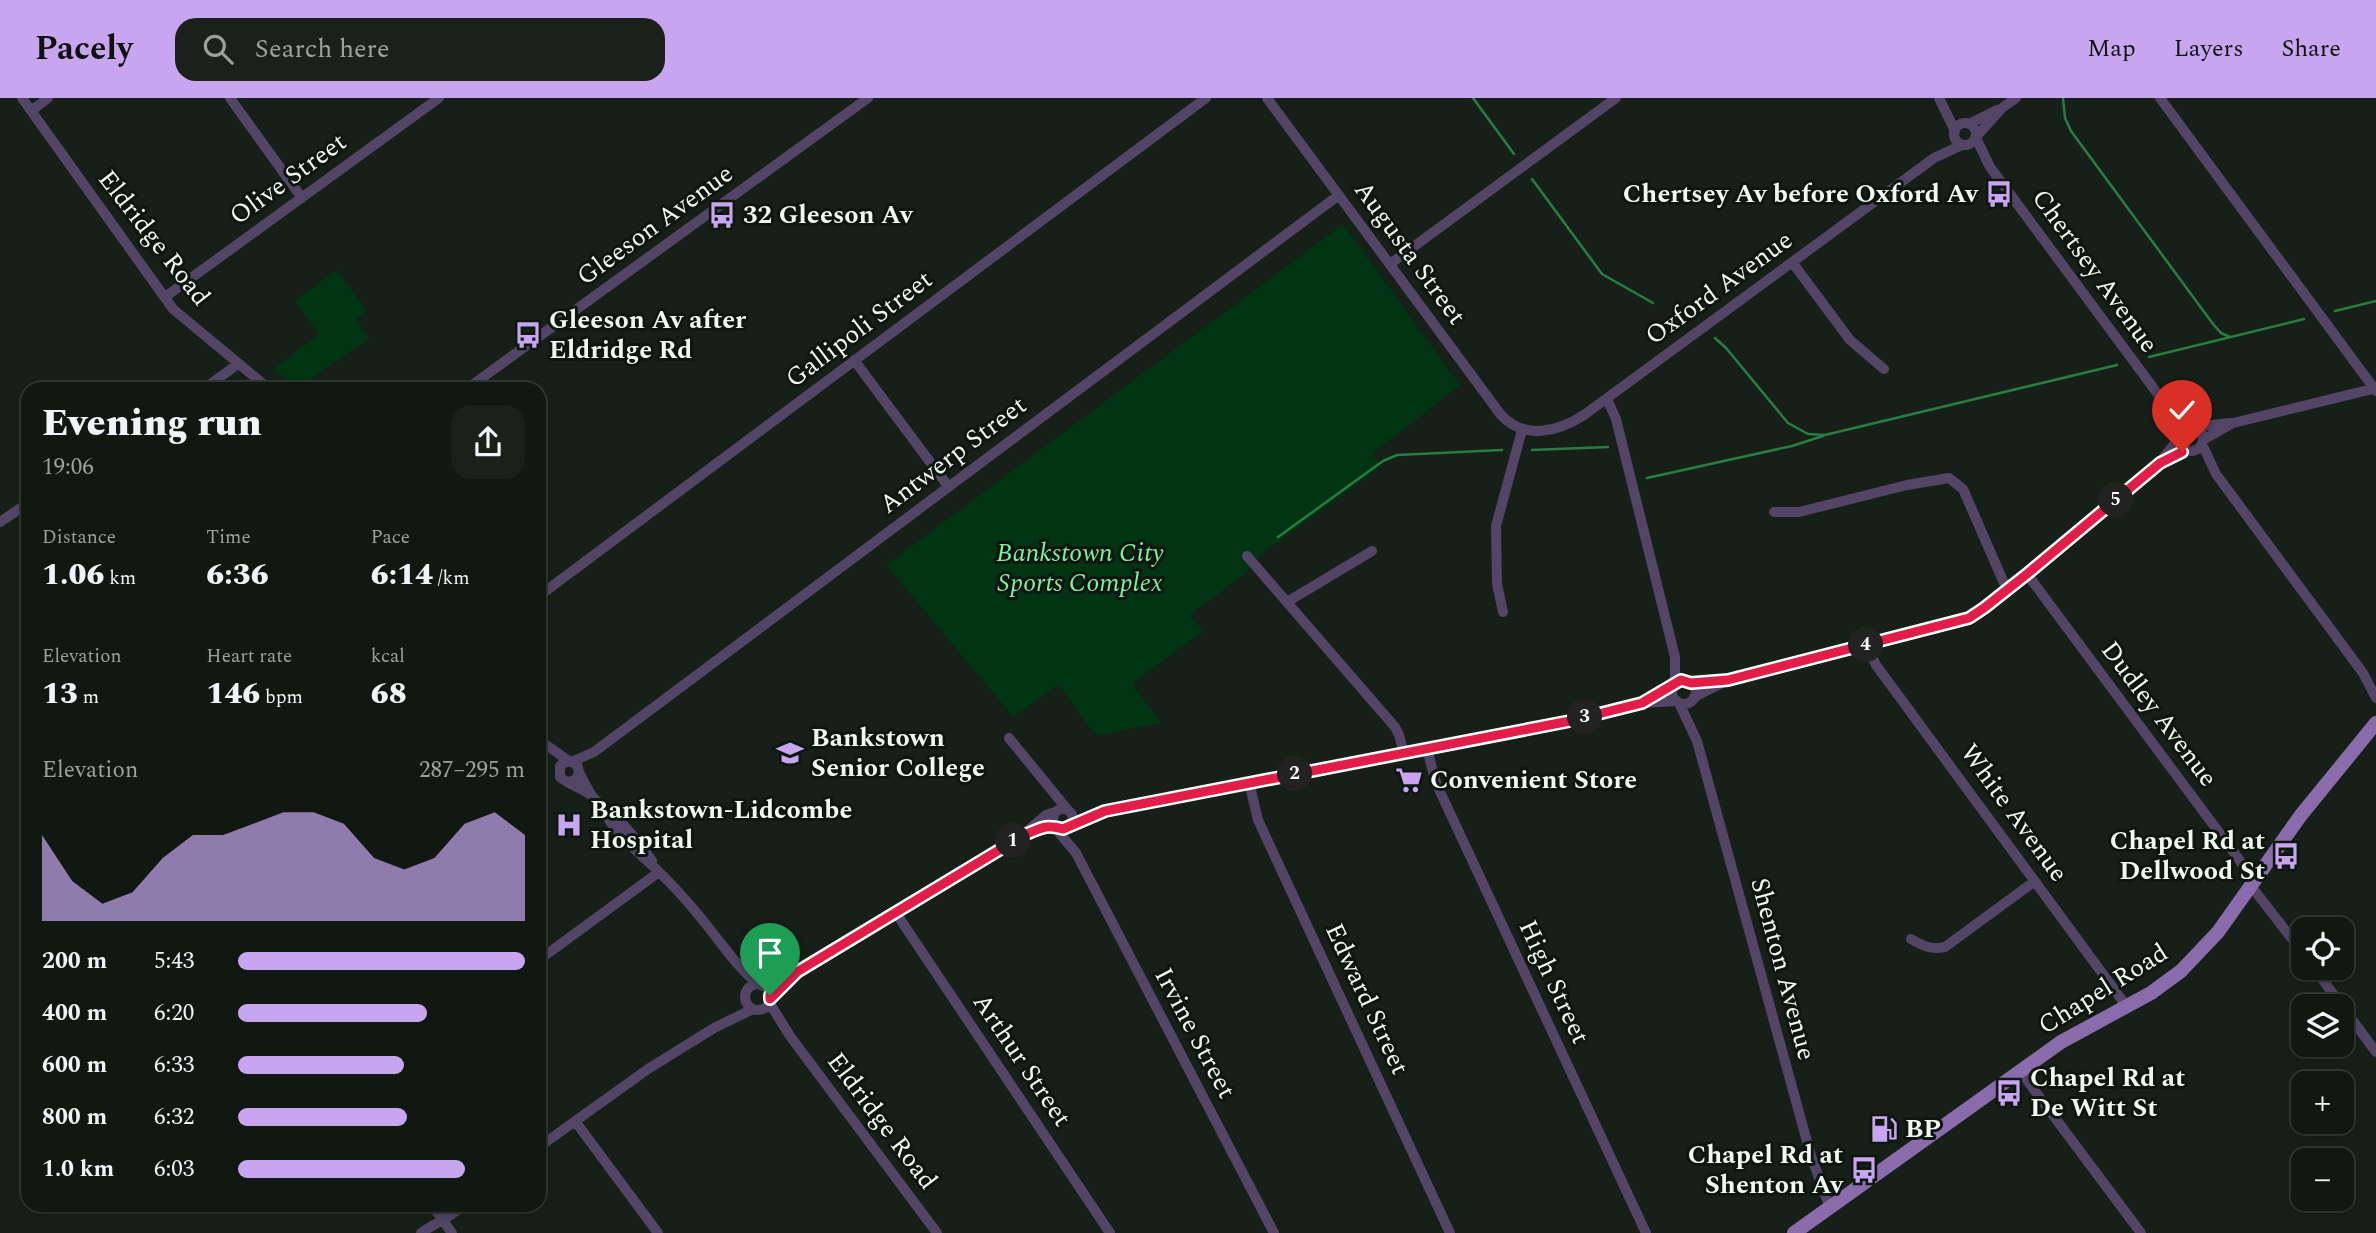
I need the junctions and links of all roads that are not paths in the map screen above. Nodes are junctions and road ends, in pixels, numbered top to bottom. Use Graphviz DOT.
graph roads {
  1 [pos="22,98"];
  2 [pos="48,98"];
  3 [pos="230,98"];
  4 [pos="868,98"];
  5 [pos="1206,98"];
  6 [pos="1267,98"];
  7 [pos="1616,98"];
  8 [pos="2016,98"];
  9 [pos="2160,98"];
  10 [pos="436,99"];
  11 [pos="1939,99"];
  12 [pos="2003,108"];
  13 [pos="31,111"];
  14 [pos="1968,124"];
  15 [pos="1955,132"];
  16 [pos="1976,137"];
  17 [pos="1963,145"];
  18 [pos="1934,158"];
  19 [pos="1990,167"];
  20 [pos="1339,195"];
  21 [pos="302,198"];
  22 [pos="1792,262"];
  23 [pos="1390,264"];
  24 [pos="165,297"];
  25 [pos="855,360"];
  26 [pos="238,364"];
  27 [pos="1884,369"];
  28 [pos="213,382"];
  29 [pos="260,382"];
  30 [pos="476,382"];
  31 [pos="2375,389"];
  32 [pos="1607,399"];
  33 [pos="2163,401"];
  34 [pos="2233,423"];
  35 [pos="2192,427"];
  36 [pos="1522,430"];
  37 [pos="2179,436"];
  38 [pos="2203,442"];
  39 [pos="2188,451"];
  40 [pos="2160,463"];
  41 [pos="2216,474"];
  42 [pos="948,486"];
  43 [pos="21,508"];
  44 [pos="1774,512"];
  45 [pos="0,522"];
  46 [pos="1372,551"];
  47 [pos="1247,556"];
  48 [pos="2027,574"];
  49 [pos="2007,590"];
  50 [pos="546,591"];
  51 [pos="1287,602"];
  52 [pos="1503,612"];
  53 [pos="1866,645"];
  54 [pos="1675,657"];
  55 [pos="1728,680"];
  56 [pos="1691,682"];
  57 [pos="1675,684"];
  58 [pos="2373,694"];
  59 [pos="1694,698"];
  60 [pos="1678,702"];
  61 [pos="1642,703"];
  62 [pos="2376,723"];
  63 [pos="1009,738"];
  64 [pos="1697,741"];
  65 [pos="546,745"];
  66 [pos="1427,749"];
  67 [pos="546,750"];
  68 [pos="1404,753"];
  69 [pos="575,766"];
  70 [pos="559,770"];
  71 [pos="569,782"];
  72 [pos="1249,782"];
  73 [pos="592,795"];
  74 [pos="1062,811"];
  75 [pos="1105,811"];
  76 [pos="1070,825"];
  77 [pos="1056,826"];
  78 [pos="1024,835"];
  79 [pos="1076,853"];
  80 [pos="659,872"];
  81 [pos="2035,881"];
  82 [pos="2253,883"];
  83 [pos="896,912"];
  84 [pos="2291,936"];
  85 [pos="1911,939"];
  86 [pos="546,955"];
  87 [pos="735,962"];
  88 [pos="797,972"];
  89 [pos="2323,980"];
  90 [pos="761,985"];
  91 [pos="746,996"];
  92 [pos="770,1000"];
  93 [pos="2127,1007"];
  94 [pos="757,1009"];
  95 [pos="713,1028"];
  96 [pos="790,1036"];
  97 [pos="2376,1052"];
  98 [pos="2020,1071"];
  99 [pos="575,1121"];
  100 [pos="546,1142"];
  101 [pos="1830,1208"];
  102 [pos="437,1212"];
  103 [pos="445,1212"];
  104 [pos="454,1212"];
  105 [pos="442,1219"];
  106 [pos="421,1233"];
  107 [pos="452,1233"];
  108 [pos="657,1233"];
  109 [pos="937,1233"];
  110 [pos="1110,1233"];
  111 [pos="1274,1233"];
  112 [pos="1450,1233"];
  113 [pos="1646,1233"];
  114 [pos="1794,1233"];
  115 [pos="2141,1233"];
  1 -- 13 [label="street, Eldridge Road"];
  2 -- 13 [label="street"];
  3 -- 21 [label="street"];
  4 -- 30 [label="street, Gleeson Avenue"];
  5 -- 25 [label="street, Gallipoli Street"];
  6 -- 20 [label="street, Augusta Street"];
  7 -- 23 [label="street"];
  8 -- 12 [label="street"];
  9 -- 31 [label="street"];
  10 -- 21 [label="street, Olive Street"];
  11 -- 14 [label="street"];
  11 -- 15 [label="street"];
  12 -- 14 [label="street"];
  12 -- 16 [label="street"];
  13 -- 24 [label="street, Eldridge Road"];
  14 -- 15 [label="street"];
  14 -- 16 [label="street"];
  15 -- 17 [label="street"];
  15 -- 18 [label="street, Oxford Avenue"];
  16 -- 17 [label="street"];
  16 -- 19 [label="street, Chertsey Avenue"];
  17 -- 18 [label="street, Oxford Avenue"];
  17 -- 19 [label="street, Chertsey Avenue"];
  18 -- 22 [label="street, Oxford Avenue"];
  19 -- 33 [label="street, Chertsey Avenue"];
  20 -- 23 [label="street, Augusta Street"];
  20 -- 42 [label="street, Antwerp Street"];
  21 -- 24 [label="street, Olive Street"];
  22 -- 27 [label="street"];
  22 -- 32 [label="street, Oxford Avenue"];
  23 -- 36 [label="street, Augusta Street"];
  24 -- 26 [label="street, Eldridge Road"];
  25 -- 42 [label="street"];
  25 -- 50 [label="street, Gallipoli Street"];
  26 -- 28 [label="street"];
  26 -- 29 [label="street, Eldridge Road"];
  31 -- 34 [label="street"];
  32 -- 36 [label="street, Oxford Avenue"];
  32 -- 54 [label="street"];
  33 -- 35 [label="street, Chertsey Avenue"];
  33 -- 37 [label="street, Chertsey Avenue"];
  34 -- 35 [label="street"];
  34 -- 38 [label="street"];
  35 -- 37 [label="street"];
  35 -- 38 [label="street"];
  36 -- 52 [label="street"];
  37 -- 39 [label="street"];
  37 -- 40 [label="street"];
  38 -- 39 [label="street"];
  38 -- 41 [label="street"];
  39 -- 40 [label="street"];
  39 -- 41 [label="street"];
  40 -- 48 [label="street"];
  41 -- 58 [label="street"];
  42 -- 69 [label="street, Antwerp Street"];
  43 -- 45 [label="street"];
  44 -- 49 [label="street"];
  46 -- 51 [label="street"];
  47 -- 51 [label="street"];
  48 -- 49 [label="street"];
  48 -- 82 [label="street, Dudley Avenue"];
  49 -- 53 [label="street"];
  51 -- 68 [label="street"];
  53 -- 55 [label="street"];
  53 -- 81 [label="street, White Avenue"];
  54 -- 56 [label="street"];
  54 -- 57 [label="street"];
  55 -- 56 [label="street"];
  55 -- 59 [label="street"];
  56 -- 57 [label="street"];
  56 -- 59 [label="street"];
  57 -- 60 [label="street"];
  57 -- 61 [label="street"];
  59 -- 60 [label="street"];
  59 -- 64 [label="street, Shenton Avenue"];
  60 -- 61 [label="street"];
  60 -- 64 [label="street, Shenton Avenue"];
  61 -- 66 [label="street"];
  62 -- 82 [label="main road, Chapel Road"];
  63 -- 74 [label="street"];
  64 -- 101 [label="street, Shenton Avenue"];
  65 -- 69 [label="street"];
  66 -- 68 [label="street"];
  66 -- 113 [label="street, High Street"];
  67 -- 70 [label="street"];
  68 -- 72 [label="street"];
  69 -- 70 [label="street"];
  69 -- 71 [label="street"];
  69 -- 73 [label="street"];
  70 -- 71 [label="street"];
  71 -- 73 [label="street"];
  72 -- 75 [label="street"];
  72 -- 112 [label="street, Edward Street"];
  73 -- 80 [label="street"];
  74 -- 75 [label="street"];
  74 -- 76 [label="street"];
  74 -- 77 [label="street"];
  74 -- 78 [label="street"];
  75 -- 76 [label="street"];
  76 -- 77 [label="street"];
  76 -- 79 [label="street, Irvine Street"];
  77 -- 78 [label="street"];
  77 -- 79 [label="street, Irvine Street"];
  78 -- 83 [label="street"];
  79 -- 111 [label="street, Irvine Street"];
  80 -- 86 [label="street"];
  80 -- 87 [label="street"];
  81 -- 85 [label="street"];
  81 -- 93 [label="street, White Avenue"];
  82 -- 84 [label="street, Dudley Avenue"];
  82 -- 93 [label="main road, Chapel Road"];
  83 -- 88 [label="street"];
  83 -- 110 [label="street, Arthur Street"];
  87 -- 90 [label="street"];
  87 -- 91 [label="street"];
  88 -- 90 [label="street"];
  88 -- 92 [label="street"];
  89 -- 97 [label="street"];
  90 -- 91 [label="street"];
  90 -- 92 [label="street"];
  91 -- 94 [label="street"];
  91 -- 95 [label="street"];
  92 -- 94 [label="street"];
  92 -- 96 [label="street, Eldridge Road"];
  93 -- 98 [label="main road, Chapel Road"];
  94 -- 95 [label="street"];
  94 -- 96 [label="street, Eldridge Road"];
  95 -- 99 [label="street"];
  96 -- 109 [label="street, Eldridge Road"];
  98 -- 101 [label="main road, Chapel Road"];
  98 -- 115 [label="street"];
  99 -- 100 [label="street"];
  99 -- 108 [label="street"];
  101 -- 114 [label="main road, Chapel Road"];
  102 -- 105 [label="street"];
  103 -- 105 [label="street"];
  104 -- 105 [label="street"];
  105 -- 106 [label="street"];
  105 -- 107 [label="street"];
}
